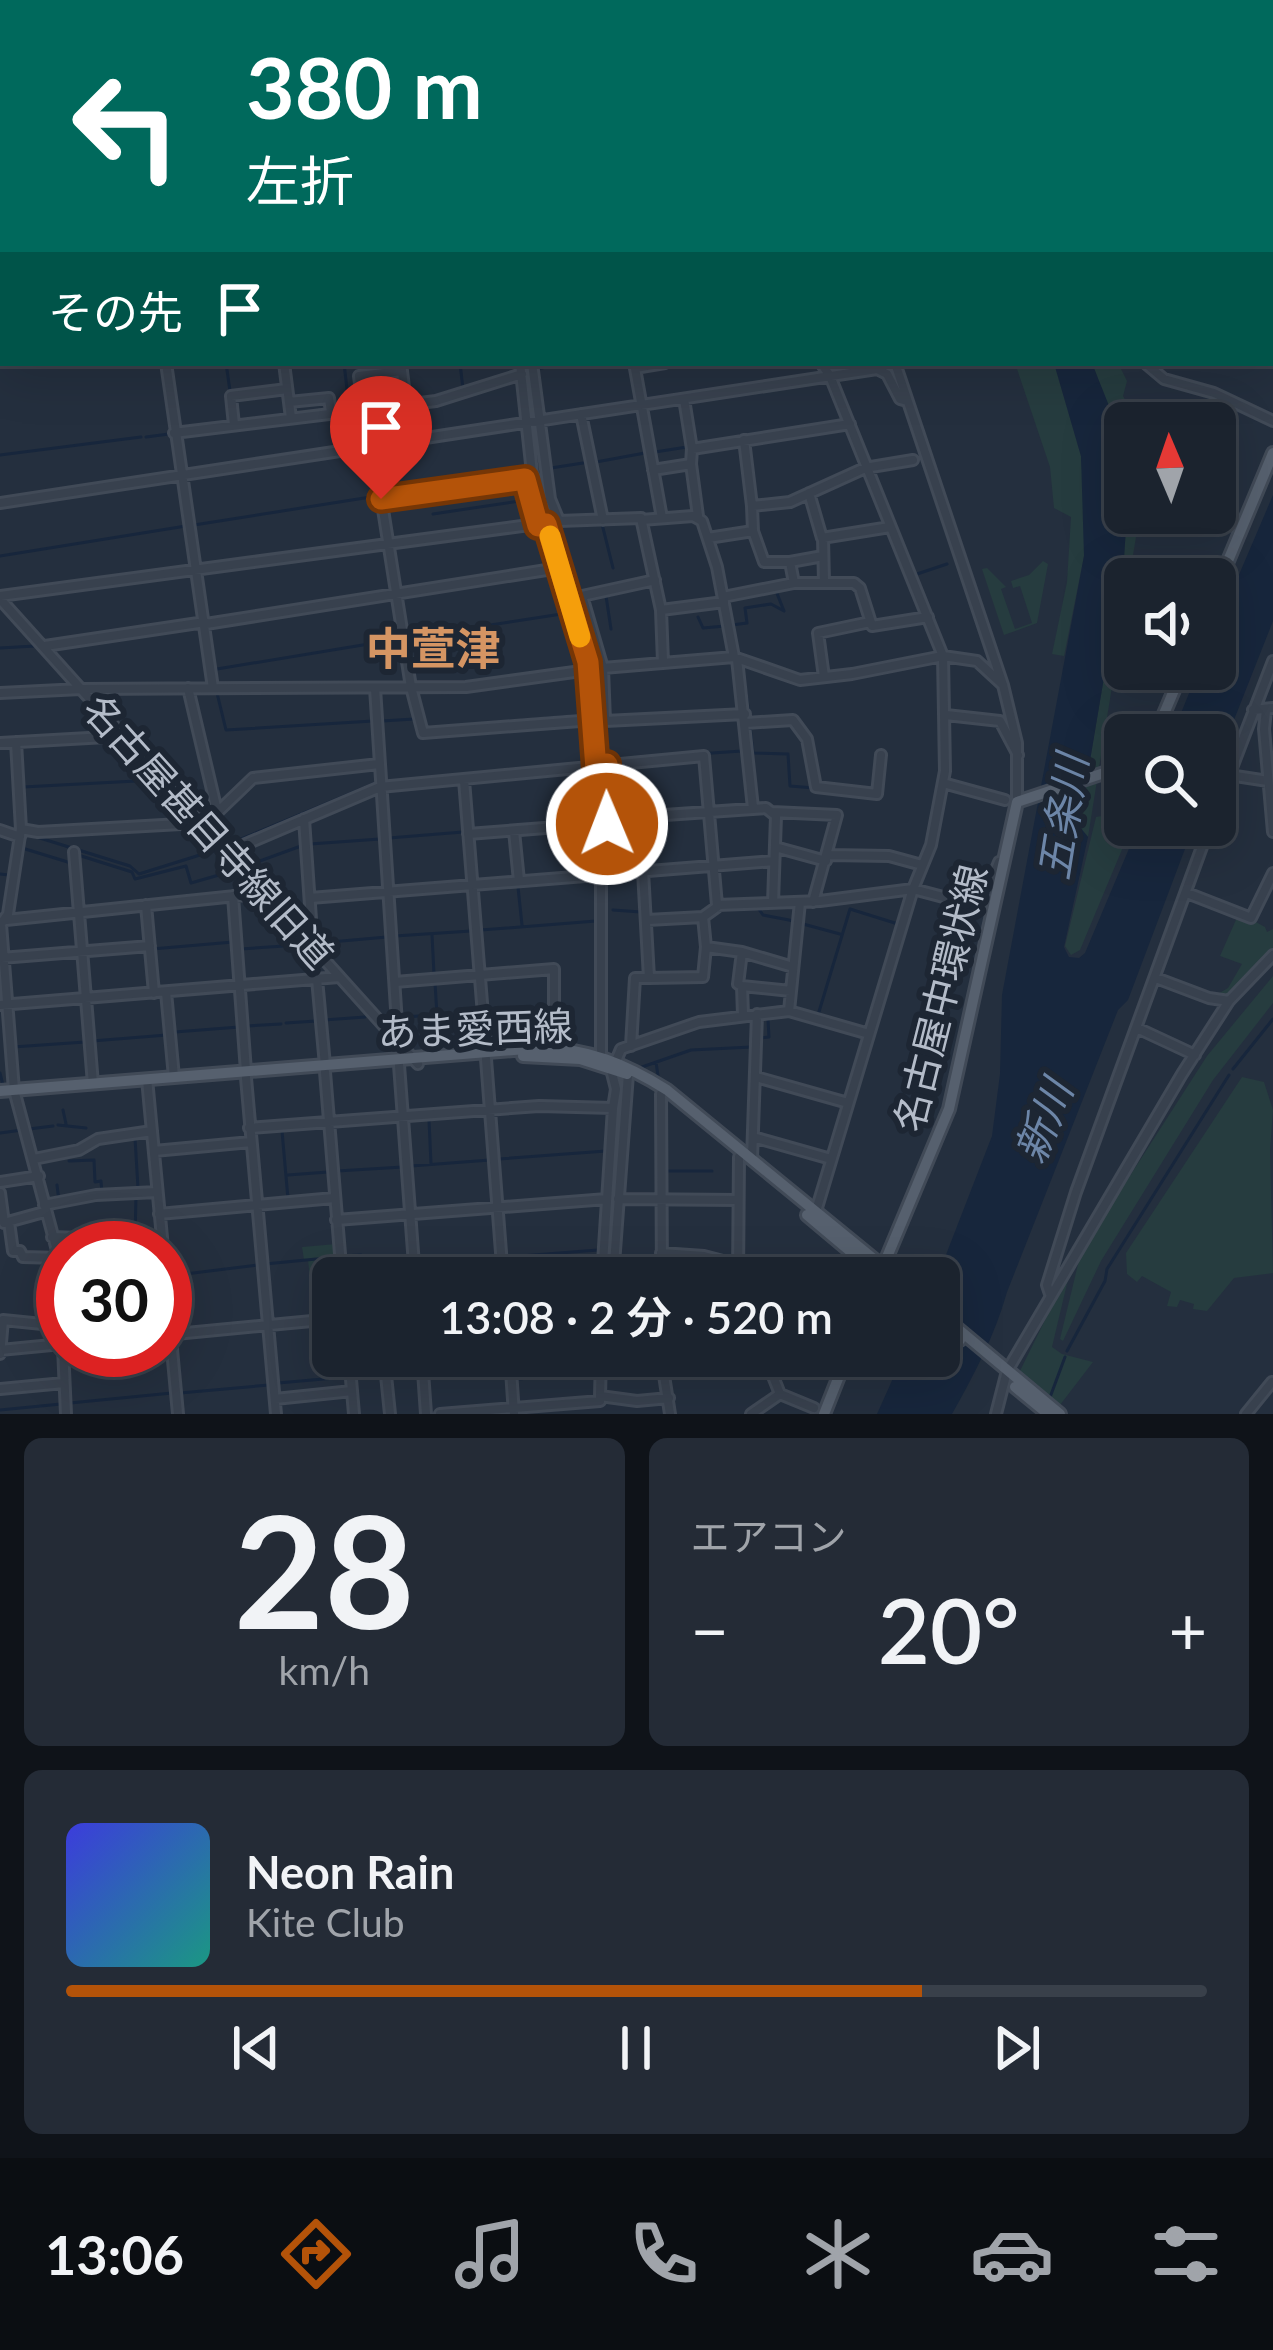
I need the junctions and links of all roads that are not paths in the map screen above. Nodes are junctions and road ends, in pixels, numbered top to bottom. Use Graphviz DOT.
graph roads {
  1 [pos="166,366"];
  2 [pos="284,366"];
  3 [pos="521,366"];
  4 [pos="532,366"];
  5 [pos="635,366"];
  6 [pos="822,366"];
  7 [pos="896,366"];
  8 [pos="1149,366"];
  9 [pos="402,367"];
  10 [pos="522,374"];
  11 [pos="830,376"];
  12 [pos="287,389"];
  13 [pos="684,398"];
  14 [pos="907,401"];
  15 [pos="289,402"];
  16 [pos="406,403"];
  17 [pos="640,405"];
  18 [pos="363,407"];
  19 [pos="331,412"];
  20 [pos="581,414"];
  21 [pos="291,418"];
  22 [pos="538,420"];
  23 [pos="1273,421"];
  24 [pos="526,422"];
  25 [pos="850,424"];
  26 [pos="234,425"];
  27 [pos="174,433"];
  28 [pos="745,440"];
  29 [pos="373,446"];
  30 [pos="692,448"];
  31 [pos="1273,453"];
  32 [pos="913,460"];
  33 [pos="691,464"];
  34 [pos="865,468"];
  35 [pos="652,470"];
  36 [pos="181,475"];
  37 [pos="809,494"];
  38 [pos="381,499"];
  39 [pos="0,503"];
  40 [pos="752,506"];
  41 [pos="698,516"];
  42 [pos="662,518"];
  43 [pos="603,520"];
  44 [pos="641,520"];
  45 [pos="559,521"];
  46 [pos="542,525"];
  47 [pos="890,527"];
  48 [pos="752,531"];
  49 [pos="708,538"];
  50 [pos="823,538"];
  51 [pos="388,544"];
  52 [pos="823,556"];
  53 [pos="1229,558"];
  54 [pos="790,562"];
  55 [pos="559,568"];
  56 [pos="197,569"];
  57 [pos="655,580"];
  58 [pos="824,582"];
  59 [pos="794,583"];
  60 [pos="396,594"];
  61 [pos="1,599"];
  62 [pos="724,599"];
  63 [pos="662,610"];
  64 [pos="928,617"];
  65 [pos="870,622"];
  66 [pos="206,623"];
  67 [pos="988,644"];
  68 [pos="43,646"];
  69 [pos="943,656"];
  70 [pos="735,657"];
  71 [pos="977,661"];
  72 [pos="1273,661"];
  73 [pos="663,662"];
  74 [pos="603,668"];
  75 [pos="589,671"];
  76 [pos="824,677"];
  77 [pos="1003,685"];
  78 [pos="188,688"];
  79 [pos="213,688"];
  80 [pos="375,688"];
  81 [pos="411,688"];
  82 [pos="81,689"];
  83 [pos="0,693"];
  84 [pos="1269,709"];
  85 [pos="1253,710"];
  86 [pos="946,715"];
  87 [pos="746,718"];
  88 [pos="593,720"];
  89 [pos="124,736"];
  90 [pos="16,742"];
  91 [pos="0,743"];
  92 [pos="1236,754"];
  93 [pos="880,755"];
  94 [pos="1018,755"];
  95 [pos="379,764"];
  96 [pos="607,764"];
  97 [pos="596,769"];
  98 [pos="1104,774"];
  99 [pos="1236,776"];
  100 [pos="464,780"];
  101 [pos="1268,781"];
  102 [pos="943,783"];
  103 [pos="380,787"];
  104 [pos="1016,800"];
  105 [pos="753,808"];
  106 [pos="217,812"];
  107 [pos="710,812"];
  108 [pos="771,812"];
  109 [pos="304,819"];
  110 [pos="607,819"];
  111 [pos="202,824"];
  112 [pos="596,824"];
  113 [pos="0,830"];
  114 [pos="514,831"];
  115 [pos="1273,832"];
  116 [pos="20,833"];
  117 [pos="468,835"];
  118 [pos="1203,846"];
  119 [pos="775,847"];
  120 [pos="74,852"];
  121 [pos="227,852"];
  122 [pos="1006,853"];
  123 [pos="827,858"];
  124 [pos="774,861"];
  125 [pos="922,865"];
  126 [pos="714,866"];
  127 [pos="644,872"];
  128 [pos="1273,873"];
  129 [pos="601,874"];
  130 [pos="614,874"];
  131 [pos="519,881"];
  132 [pos="472,885"];
  133 [pos="913,889"];
  134 [pos="388,892"];
  135 [pos="264,893"];
  136 [pos="1187,893"];
  137 [pos="233,896"];
  138 [pos="310,898"];
  139 [pos="800,902"];
  140 [pos="813,902"];
  141 [pos="772,903"];
  142 [pos="146,905"];
  143 [pos="717,905"];
  144 [pos="79,912"];
  145 [pos="703,917"];
  146 [pos="6,920"];
  147 [pos="647,920"];
  148 [pos="149,946"];
  149 [pos="314,947"];
  150 [pos="706,947"];
  151 [pos="83,952"];
  152 [pos="742,952"];
  153 [pos="1273,955"];
  154 [pos="2,958"];
  155 [pos="793,967"];
  156 [pos="480,975"];
  157 [pos="340,977"];
  158 [pos="649,978"];
  159 [pos="1156,978"];
  160 [pos="317,979"];
  161 [pos="395,982"];
  162 [pos="240,986"];
  163 [pos="742,986"];
  164 [pos="791,991"];
  165 [pos="166,992"];
  166 [pos="154,993"];
  167 [pos="87,998"];
  168 [pos="1229,1001"];
  169 [pos="4,1005"];
  170 [pos="789,1011"];
  171 [pos="757,1014"];
  172 [pos="743,1015"];
  173 [pos="1137,1028"];
  174 [pos="869,1034"];
  175 [pos="398,1040"];
  176 [pos="631,1046"];
  177 [pos="554,1048"];
  178 [pos="1195,1055"];
  179 [pos="486,1056"];
  180 [pos="416,1061"];
  181 [pos="609,1062"];
  182 [pos="399,1065"];
  183 [pos="325,1068"];
  184 [pos="628,1074"];
  185 [pos="246,1075"];
  186 [pos="174,1077"];
  187 [pos="756,1077"];
  188 [pos="147,1083"];
  189 [pos="93,1084"];
  190 [pos="16,1093"];
  191 [pos="661,1094"];
  192 [pos="0,1095"];
  193 [pos="848,1103"];
  194 [pos="613,1108"];
  195 [pos="490,1109"];
  196 [pos="402,1115"];
  197 [pos="328,1120"];
  198 [pos="249,1127"];
  199 [pos="152,1131"];
  200 [pos="753,1136"];
  201 [pos="250,1142"];
  202 [pos="154,1151"];
  203 [pos="745,1158"];
  204 [pos="34,1160"];
  205 [pos="832,1160"];
  206 [pos="39,1176"];
  207 [pos="0,1182"];
  208 [pos="157,1192"];
  209 [pos="0,1193"];
  210 [pos="334,1198"];
  211 [pos="612,1199"];
  212 [pos="661,1199"];
  213 [pos="738,1200"];
  214 [pos="256,1205"];
  215 [pos="44,1209"];
  216 [pos="498,1209"];
  217 [pos="815,1213"];
  218 [pos="159,1214"];
  219 [pos="410,1215"];
  220 [pos="336,1220"];
  221 [pos="47,1221"];
  222 [pos="160,1221"];
  223 [pos="9,1222"];
  224 [pos="662,1252"];
  225 [pos="36,1257"];
  226 [pos="340,1257"];
  227 [pos="413,1257"];
  228 [pos="501,1257"];
  229 [pos="605,1257"];
  230 [pos="613,1257"];
  231 [pos="662,1257"];
  232 [pos="708,1257"];
  233 [pos="738,1257"];
  234 [pos="861,1257"];
  235 [pos="863,1257"];
  236 [pos="888,1257"];
  237 [pos="1050,1296"];
  238 [pos="312,1321"];
  239 [pos="36,1323"];
  240 [pos="268,1325"];
  241 [pos="192,1332"];
  242 [pos="960,1332"];
  243 [pos="960,1339"];
  244 [pos="36,1347"];
  245 [pos="0,1351"];
  246 [pos="1007,1375"];
  247 [pos="64,1377"];
  248 [pos="173,1377"];
  249 [pos="351,1377"];
  250 [pos="387,1377"];
  251 [pos="423,1377"];
  252 [pos="512,1377"];
  253 [pos="603,1377"];
  254 [pos="665,1377"];
  255 [pos="773,1377"];
  256 [pos="837,1377"];
  257 [pos="1272,1382"];
  258 [pos="64,1383"];
  259 [pos="0,1389"];
  260 [pos="352,1391"];
  261 [pos="780,1394"];
  262 [pos="604,1396"];
  263 [pos="669,1398"];
  264 [pos="275,1399"];
  265 [pos="637,1401"];
  266 [pos="514,1411"];
  267 [pos="821,1412"];
  268 [pos="66,1414"];
  269 [pos="178,1414"];
  270 [pos="276,1414"];
  271 [pos="354,1414"];
  272 [pos="390,1414"];
  273 [pos="426,1414"];
  274 [pos="440,1414"];
  275 [pos="638,1414"];
  276 [pos="670,1414"];
  277 [pos="751,1414"];
  278 [pos="996,1414"];
  279 [pos="1048,1414"];
  280 [pos="1060,1414"];
  281 [pos="1246,1414"];
  1 -- 27 [label="street"];
  2 -- 12 [label="street"];
  3 -- 10 [label="street"];
  4 -- 22 [label="street"];
  5 -- 17 [label="street"];
  6 -- 11 [label="street"];
  7 -- 14 [label="street"];
  8 -- 23 [label="street"];
  9 -- 16 [label="street"];
  9 -- 18 [label="street"];
  10 -- 16 [label="street"];
  10 -- 24 [label="street"];
  11 -- 13 [label="street"];
  11 -- 14 [label="street"];
  11 -- 25 [label="street"];
  12 -- 15 [label="street"];
  12 -- 26 [label="street"];
  13 -- 17 [label="street"];
  13 -- 30 [label="street"];
  14 -- 67 [label="street"];
  15 -- 19 [label="street"];
  15 -- 21 [label="street"];
  16 -- 18 [label="street"];
  17 -- 20 [label="street"];
  17 -- 35 [label="street"];
  18 -- 19 [label="street"];
  19 -- 21 [label="street"];
  20 -- 22 [label="street"];
  20 -- 43 [label="street"];
  21 -- 26 [label="street"];
  22 -- 24 [label="street"];
  22 -- 45 [label="street"];
  24 -- 29 [label="street"];
  24 -- 46 [label="street"];
  25 -- 28 [label="street"];
  25 -- 34 [label="street"];
  26 -- 27 [label="street"];
  27 -- 36 [label="street"];
  28 -- 30 [label="street"];
  28 -- 40 [label="street"];
  29 -- 36 [label="street"];
  29 -- 38 [label="street"];
  30 -- 33 [label="street"];
  31 -- 53 [label="main road"];
  32 -- 34 [label="street"];
  33 -- 35 [label="street"];
  33 -- 41 [label="street"];
  34 -- 37 [label="street"];
  34 -- 47 [label="street"];
  35 -- 42 [label="street"];
  36 -- 39 [label="street"];
  36 -- 56 [label="street"];
  37 -- 40 [label="street"];
  37 -- 50 [label="street"];
  38 -- 46 [label="street"];
  38 -- 51 [label="street"];
  40 -- 48 [label="street"];
  41 -- 42 [label="street"];
  41 -- 49 [label="street"];
  42 -- 44 [label="street"];
  43 -- 44 [label="street"];
  43 -- 45 [label="street"];
  44 -- 57 [label="street"];
  45 -- 46 [label="street"];
  46 -- 51 [label="street"];
  46 -- 55 [label="street"];
  47 -- 50 [label="street"];
  47 -- 64 [label="street"];
  48 -- 49 [label="street"];
  48 -- 54 [label="street"];
  49 -- 62 [label="street"];
  50 -- 52 [label="street"];
  51 -- 56 [label="street"];
  51 -- 60 [label="street"];
  52 -- 54 [label="street"];
  52 -- 58 [label="street"];
  54 -- 59 [label="street"];
  55 -- 60 [label="street"];
  55 -- 75 [label="street"];
  56 -- 61 [label="street"];
  56 -- 66 [label="street"];
  57 -- 63 [label="street"];
  57 -- 74 [label="street"];
  58 -- 59 [label="street"];
  58 -- 65 [label="street"];
  59 -- 62 [label="street"];
  60 -- 66 [label="street"];
  60 -- 81 [label="street"];
  61 -- 68 [label="street, 名古屋甚目寺線旧道"];
  62 -- 63 [label="street"];
  62 -- 70 [label="street"];
  63 -- 73 [label="street"];
  64 -- 65 [label="street"];
  64 -- 69 [label="street"];
  65 -- 76 [label="street"];
  66 -- 68 [label="street"];
  66 -- 79 [label="street"];
  67 -- 71 [label="street"];
  67 -- 77 [label="street"];
  68 -- 82 [label="street, 名古屋甚目寺線旧道"];
  69 -- 71 [label="street"];
  69 -- 76 [label="street"];
  69 -- 86 [label="street"];
  70 -- 73 [label="street"];
  70 -- 76 [label="street"];
  70 -- 87 [label="street"];
  71 -- 77 [label="street"];
  72 -- 85 [label="street"];
  73 -- 74 [label="street"];
  74 -- 75 [label="street"];
  74 -- 87 [label="street"];
  75 -- 81 [label="street"];
  75 -- 88 [label="street"];
  77 -- 94 [label="street"];
  78 -- 79 [label="street"];
  78 -- 82 [label="street"];
  78 -- 106 [label="street"];
  79 -- 80 [label="street"];
  80 -- 81 [label="street"];
  80 -- 95 [label="street"];
  81 -- 88 [label="street"];
  82 -- 83 [label="street"];
  82 -- 89 [label="street, 名古屋甚目寺線旧道"];
  84 -- 85 [label="street"];
  84 -- 101 [label="street"];
  85 -- 92 [label="street"];
  86 -- 94 [label="street"];
  86 -- 102 [label="street"];
  87 -- 93 [label="street"];
  87 -- 105 [label="street"];
  88 -- 97 [label="street"];
  89 -- 90 [label="street"];
  89 -- 111 [label="street, 名古屋甚目寺線旧道"];
  90 -- 91 [label="street"];
  90 -- 116 [label="street"];
  94 -- 104 [label="street"];
  95 -- 103 [label="street"];
  95 -- 106 [label="street"];
  96 -- 97 [label="street"];
  96 -- 107 [label="street"];
  96 -- 110 [label="street"];
  97 -- 100 [label="street"];
  97 -- 112 [label="street"];
  98 -- 104 [label="main road"];
  99 -- 101 [label="street"];
  100 -- 103 [label="street"];
  100 -- 117 [label="street"];
  101 -- 115 [label="street"];
  102 -- 104 [label="street"];
  102 -- 125 [label="street"];
  103 -- 109 [label="street"];
  103 -- 134 [label="street"];
  104 -- 122 [label="main road, 名古屋中環状線"];
  105 -- 107 [label="street"];
  105 -- 108 [label="street"];
  106 -- 111 [label="street"];
  107 -- 110 [label="street"];
  107 -- 126 [label="street"];
  108 -- 119 [label="street"];
  108 -- 123 [label="street"];
  109 -- 121 [label="street"];
  109 -- 138 [label="street"];
  110 -- 130 [label="street"];
  111 -- 116 [label="street"];
  111 -- 121 [label="street, 名古屋甚目寺線旧道"];
  112 -- 114 [label="street"];
  112 -- 129 [label="street"];
  113 -- 116 [label="street"];
  114 -- 117 [label="street"];
  114 -- 131 [label="street"];
  116 -- 146 [label="street"];
  117 -- 132 [label="street"];
  118 -- 136 [label="street"];
  119 -- 123 [label="street"];
  119 -- 124 [label="street"];
  120 -- 144 [label="street"];
  121 -- 135 [label="street, 名古屋甚目寺線旧道"];
  122 -- 133 [label="street"];
  122 -- 236 [label="main road, 名古屋中環状線"];
  123 -- 125 [label="street"];
  123 -- 140 [label="street"];
  124 -- 126 [label="street"];
  124 -- 141 [label="street"];
  125 -- 133 [label="street"];
  126 -- 127 [label="street"];
  126 -- 143 [label="street"];
  127 -- 130 [label="street"];
  127 -- 147 [label="street"];
  128 -- 136 [label="street"];
  129 -- 130 [label="street"];
  129 -- 131 [label="street"];
  129 -- 181 [label="street"];
  131 -- 132 [label="street"];
  132 -- 134 [label="street"];
  132 -- 156 [label="street"];
  133 -- 140 [label="street"];
  133 -- 174 [label="street"];
  134 -- 138 [label="street"];
  134 -- 161 [label="street"];
  135 -- 137 [label="street"];
  135 -- 149 [label="street, 名古屋甚目寺線旧道"];
  136 -- 159 [label="street"];
  137 -- 142 [label="street"];
  137 -- 162 [label="street"];
  138 -- 149 [label="street"];
  139 -- 140 [label="street"];
  139 -- 141 [label="street"];
  139 -- 155 [label="street"];
  141 -- 143 [label="street"];
  142 -- 144 [label="street"];
  142 -- 148 [label="street"];
  143 -- 145 [label="street"];
  144 -- 146 [label="street"];
  144 -- 151 [label="street"];
  145 -- 147 [label="street"];
  145 -- 150 [label="street"];
  146 -- 154 [label="street"];
  147 -- 158 [label="street"];
  148 -- 151 [label="street"];
  148 -- 166 [label="street"];
  149 -- 157 [label="street, 名古屋甚目寺線旧道"];
  150 -- 152 [label="street"];
  150 -- 158 [label="street"];
  151 -- 154 [label="street"];
  151 -- 167 [label="street"];
  152 -- 155 [label="street"];
  152 -- 163 [label="street"];
  153 -- 168 [label="street"];
  154 -- 169 [label="street"];
  155 -- 164 [label="street"];
  156 -- 161 [label="street"];
  156 -- 177 [label="street"];
  156 -- 179 [label="street"];
  157 -- 160 [label="street"];
  157 -- 175 [label="street, 名古屋甚目寺線旧道"];
  158 -- 176 [label="street"];
  159 -- 168 [label="street"];
  159 -- 173 [label="street"];
  160 -- 162 [label="street"];
  160 -- 183 [label="street"];
  161 -- 175 [label="street"];
  162 -- 165 [label="street"];
  162 -- 185 [label="street"];
  163 -- 164 [label="street"];
  163 -- 172 [label="street"];
  164 -- 170 [label="street"];
  165 -- 166 [label="street"];
  165 -- 186 [label="street"];
  166 -- 167 [label="street"];
  167 -- 169 [label="street"];
  167 -- 189 [label="street"];
  168 -- 178 [label="street"];
  169 -- 190 [label="street"];
  170 -- 171 [label="street"];
  170 -- 174 [label="street"];
  171 -- 172 [label="street"];
  171 -- 187 [label="street"];
  172 -- 176 [label="street"];
  173 -- 178 [label="street"];
  173 -- 237 [label="street"];
  174 -- 193 [label="street"];
  175 -- 180 [label="street, 名古屋甚目寺線旧道"];
  176 -- 181 [label="street"];
  177 -- 179 [label="main road, あま愛西線"];
  177 -- 181 [label="main road, あま愛西線"];
  178 -- 237 [label="street"];
  179 -- 180 [label="main road, あま愛西線"];
  179 -- 181 [label="main road, あま愛西線"];
  179 -- 195 [label="street"];
  180 -- 182 [label="main road, あま愛西線"];
  180 -- 183 [label="main road, あま愛西線"];
  181 -- 184 [label="main road, あま愛西線"];
  181 -- 194 [label="street"];
  181 -- 203 [label="main road, あま愛西線"];
  182 -- 183 [label="main road, あま愛西線"];
  182 -- 196 [label="street"];
  183 -- 185 [label="main road, あま愛西線"];
  183 -- 197 [label="street"];
  184 -- 191 [label="main road, あま愛西線"];
  184 -- 211 [label="street"];
  185 -- 186 [label="main road, あま愛西線"];
  185 -- 188 [label="main road, あま愛西線"];
  185 -- 198 [label="street"];
  186 -- 188 [label="main road, あま愛西線"];
  187 -- 193 [label="street"];
  187 -- 200 [label="street"];
  188 -- 189 [label="main road, あま愛西線"];
  188 -- 190 [label="main road, あま愛西線"];
  188 -- 199 [label="street"];
  189 -- 190 [label="main road, あま愛西線"];
  190 -- 192 [label="main road, あま愛西線"];
  190 -- 204 [label="street"];
  191 -- 203 [label="main road, あま愛西線"];
  191 -- 212 [label="street"];
  193 -- 205 [label="street"];
  194 -- 195 [label="street"];
  194 -- 211 [label="street"];
  195 -- 196 [label="street"];
  195 -- 216 [label="street"];
  196 -- 197 [label="street"];
  196 -- 219 [label="street"];
  197 -- 198 [label="street"];
  197 -- 210 [label="street"];
  198 -- 201 [label="street"];
  199 -- 202 [label="street"];
  199 -- 204 [label="street"];
  200 -- 203 [label="street"];
  200 -- 205 [label="street"];
  201 -- 202 [label="street"];
  201 -- 214 [label="street"];
  202 -- 208 [label="street"];
  203 -- 213 [label="street"];
  203 -- 217 [label="main road, あま愛西線"];
  203 -- 234 [label="main road, あま愛西線"];
  204 -- 206 [label="street"];
  205 -- 217 [label="street"];
  206 -- 207 [label="street"];
  206 -- 215 [label="street"];
  208 -- 215 [label="street"];
  208 -- 218 [label="street"];
  209 -- 223 [label="street"];
  210 -- 214 [label="street"];
  210 -- 220 [label="street"];
  211 -- 212 [label="street"];
  211 -- 216 [label="street"];
  211 -- 229 [label="street"];
  211 -- 230 [label="street"];
  212 -- 213 [label="street"];
  212 -- 224 [label="street"];
  213 -- 233 [label="street"];
  214 -- 218 [label="street"];
  214 -- 240 [label="street"];
  215 -- 221 [label="street"];
  215 -- 223 [label="street"];
  216 -- 219 [label="street"];
  216 -- 228 [label="street"];
  217 -- 235 [label="main road, あま愛西線"];
  218 -- 222 [label="street"];
  219 -- 220 [label="street"];
  219 -- 227 [label="street"];
  220 -- 226 [label="street"];
  223 -- 225 [label="street"];
  224 -- 231 [label="street"];
  224 -- 232 [label="street"];
  237 -- 246 [label="street"];
  238 -- 240 [label="street"];
  239 -- 245 [label="street"];
  240 -- 241 [label="street"];
  240 -- 264 [label="street"];
  242 -- 246 [label="main road"];
  243 -- 246 [label="main road"];
  244 -- 245 [label="street"];
  246 -- 278 [label="street"];
  246 -- 279 [label="main road"];
  246 -- 280 [label="main road"];
  247 -- 258 [label="street"];
  248 -- 269 [label="street"];
  249 -- 260 [label="street"];
  250 -- 272 [label="street"];
  251 -- 273 [label="street"];
  252 -- 266 [label="street"];
  253 -- 262 [label="street"];
  254 -- 263 [label="street"];
  255 -- 261 [label="street"];
  256 -- 267 [label="main road"];
  257 -- 281 [label="street"];
  258 -- 259 [label="street"];
  258 -- 268 [label="street"];
  260 -- 264 [label="street"];
  260 -- 271 [label="street"];
  261 -- 267 [label="street"];
  261 -- 277 [label="street"];
  262 -- 265 [label="street"];
  262 -- 266 [label="street"];
  263 -- 265 [label="street"];
  263 -- 276 [label="street"];
  264 -- 270 [label="street"];
  265 -- 275 [label="street"];
  266 -- 274 [label="street"];
}
